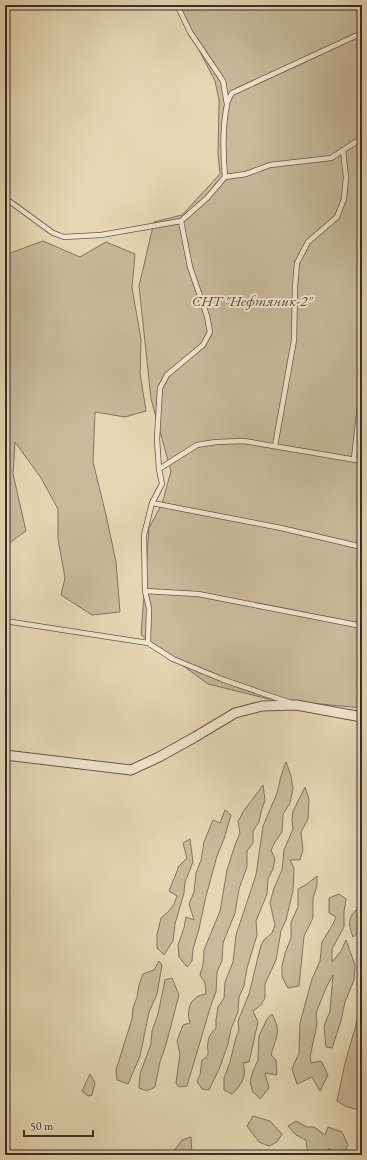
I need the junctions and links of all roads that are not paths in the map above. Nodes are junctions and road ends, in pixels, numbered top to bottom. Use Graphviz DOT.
graph roads {
  1 [pos="177,5"];
  2 [pos="362,33"];
  3 [pos="227,104"];
  4 [pos="362,138"];
  5 [pos="343,150"];
  6 [pos="225,177"];
  7 [pos="5,198"];
  8 [pos="181,221"];
  9 [pos="362,387"];
  10 [pos="275,446"];
  11 [pos="354,459"];
  12 [pos="362,461"];
  13 [pos="159,469"];
  14 [pos="152,503"];
  15 [pos="362,547"];
  16 [pos="145,590"];
  17 [pos="5,621"];
  18 [pos="362,626"];
  19 [pos="148,643"];
  20 [pos="296,705"];
  21 [pos="362,717"];
  22 [pos="5,755"];
  1 -- 3 [label="lane"];
  2 -- 3 [label="lane"];
  3 -- 6 [label="lane"];
  4 -- 5 [label="lane"];
  5 -- 6 [label="lane"];
  5 -- 10 [label="lane"];
  6 -- 8 [label="lane"];
  7 -- 8 [label="lane"];
  8 -- 13 [label="lane"];
  9 -- 11 [label="lane"];
  10 -- 11 [label="lane"];
  10 -- 13 [label="lane"];
  11 -- 12 [label="lane"];
  13 -- 14 [label="lane"];
  14 -- 15 [label="lane"];
  14 -- 16 [label="lane"];
  16 -- 18 [label="lane"];
  16 -- 19 [label="lane"];
  17 -- 19 [label="lane"];
  19 -- 20 [label="lane"];
  20 -- 21 [label="street"];
  20 -- 22 [label="street"];
}
